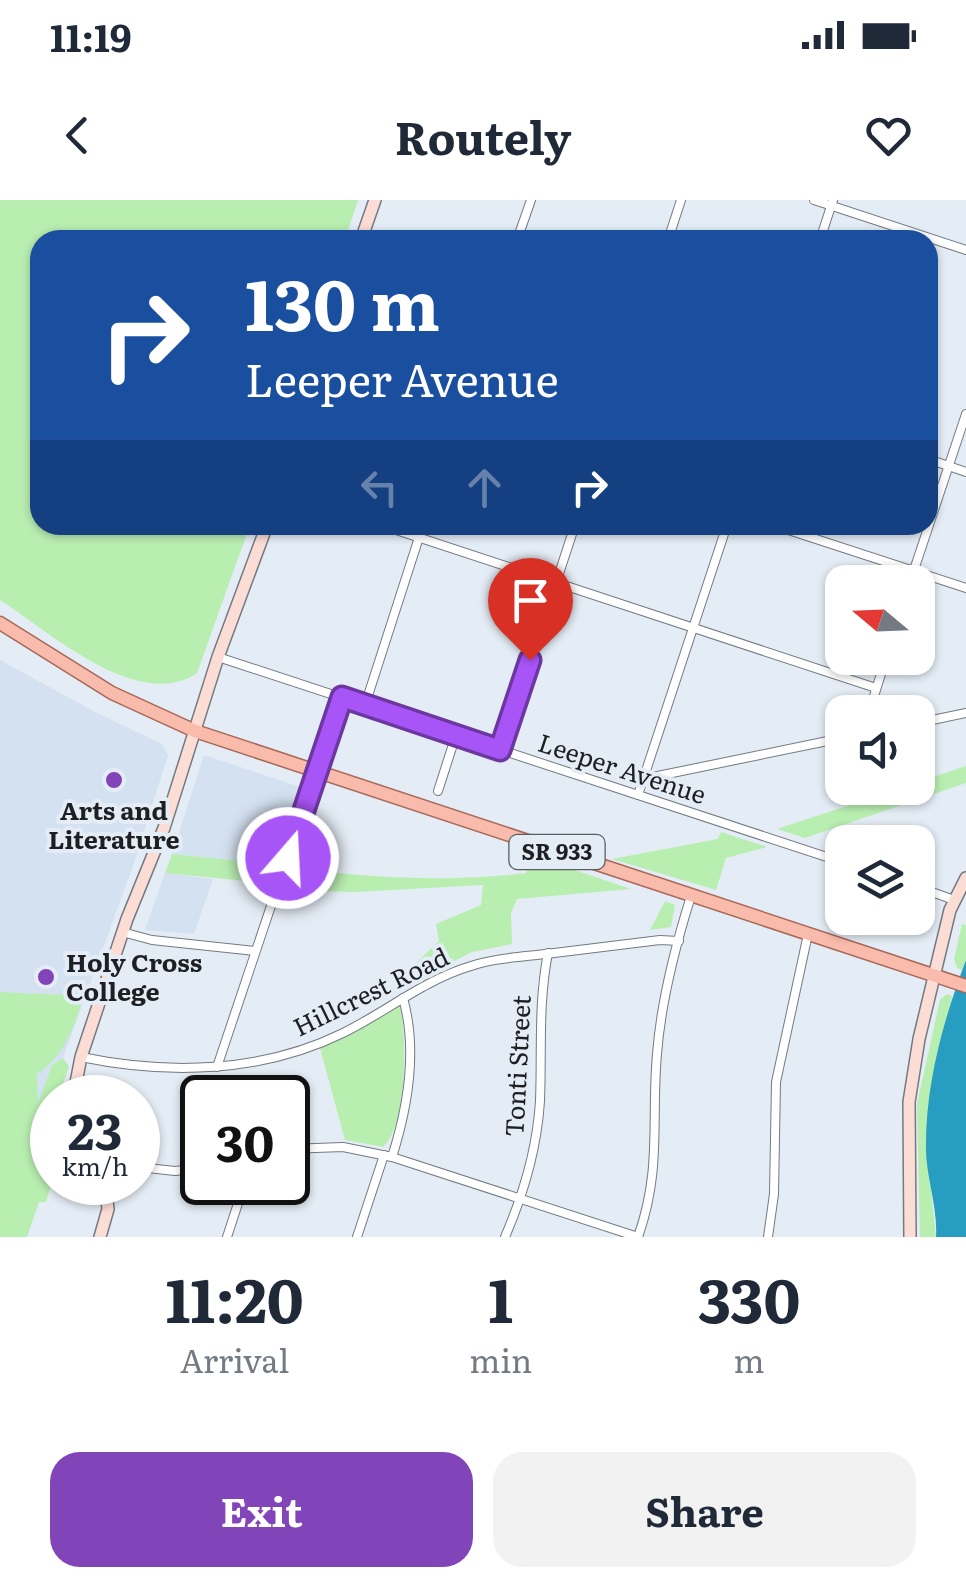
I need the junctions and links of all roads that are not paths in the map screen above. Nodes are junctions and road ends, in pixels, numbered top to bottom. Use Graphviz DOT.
graph roads {
  1 [pos="374,200"];
  2 [pos="531,200"];
  3 [pos="681,200"];
  4 [pos="814,200"];
  5 [pos="832,203"];
  6 [pos="364,230"];
  7 [pos="520,230"];
  8 [pos="671,230"];
  9 [pos="823,230"];
  10 [pos="909,230"];
  11 [pos="938,240"];
  12 [pos="966,250"];
  13 [pos="966,414"];
  14 [pos="938,462"];
  15 [pos="949,466"];
  16 [pos="966,472"];
  17 [pos="938,499"];
  18 [pos="263,535"];
  19 [pos="410,535"];
  20 [pos="420,535"];
  21 [pos="572,535"];
  22 [pos="724,535"];
  23 [pos="803,535"];
  24 [pos="926,535"];
  25 [pos="419,538"];
  26 [pos="893,565"];
  27 [pos="916,565"];
  28 [pos="935,578"];
  29 [pos="556,582"];
  30 [pos="966,588"];
  31 [pos="0,623"];
  32 [pos="694,627"];
  33 [pos="218,657"];
  34 [pos="880,675"];
  35 [pos="876,688"];
  36 [pos="874,695"];
  37 [pos="342,697"];
  38 [pos="366,706"];
  39 [pos="966,713"];
  40 [pos="935,719"];
  41 [pos="195,731"];
  42 [pos="456,735"];
  43 [pos="825,742"];
  44 [pos="500,750"];
  45 [pos="316,773"];
  46 [pos="643,779"];
  47 [pos="438,791"];
  48 [pos="638,794"];
  49 [pos="825,856"];
  50 [pos="966,878"];
  51 [pos="935,893"];
  52 [pos="691,896"];
  53 [pos="954,900"];
  54 [pos="122,932"];
  55 [pos="808,934"];
  56 [pos="679,941"];
  57 [pos="255,951"];
  58 [pos="548,954"];
  59 [pos="934,976"];
  60 [pos="959,984"];
  61 [pos="403,998"];
  62 [pos="82,1057"];
  63 [pos="217,1067"];
  64 [pos="78,1075"];
  65 [pos="310,1148"];
  66 [pos="388,1156"];
  67 [pos="521,1199"];
  68 [pos="108,1205"];
  69 [pos="236,1205"];
  70 [pos="100,1237"];
  71 [pos="226,1237"];
  72 [pos="357,1237"];
  73 [pos="505,1237"];
  74 [pos="638,1237"];
  75 [pos="768,1237"];
  76 [pos="910,1237"];
  1 -- 6 [label="street"];
  2 -- 7 [label="street"];
  3 -- 8 [label="street"];
  4 -- 5 [label="street"];
  5 -- 9 [label="street"];
  5 -- 10 [label="street"];
  11 -- 12 [label="street"];
  13 -- 15 [label="street"];
  14 -- 15 [label="street"];
  15 -- 16 [label="street"];
  15 -- 17 [label="street"];
  18 -- 33 [label="street"];
  19 -- 25 [label="street"];
  20 -- 25 [label="street"];
  21 -- 29 [label="street"];
  22 -- 32 [label="street"];
  23 -- 26 [label="street"];
  24 -- 27 [label="street"];
  25 -- 29 [label="street"];
  25 -- 38 [label="street"];
  28 -- 30 [label="street"];
  29 -- 32 [label="street"];
  29 -- 44 [label="street"];
  31 -- 41 [label="main road, SR 933"];
  32 -- 35 [label="street"];
  32 -- 46 [label="street"];
  33 -- 37 [label="street, Leeper Avenue"];
  33 -- 41 [label="street"];
  34 -- 35 [label="street"];
  35 -- 36 [label="street"];
  37 -- 38 [label="street, Leeper Avenue"];
  37 -- 45 [label="street"];
  38 -- 42 [label="street, Leeper Avenue"];
  39 -- 40 [label="street"];
  41 -- 45 [label="main road, SR 933"];
  41 -- 54 [label="street"];
  42 -- 44 [label="street, Leeper Avenue"];
  42 -- 47 [label="street"];
  43 -- 46 [label="street"];
  44 -- 48 [label="street, Leeper Avenue"];
  45 -- 52 [label="main road, SR 933"];
  45 -- 57 [label="street"];
  46 -- 48 [label="street"];
  48 -- 49 [label="street, Leeper Avenue"];
  50 -- 53 [label="street"];
  51 -- 53 [label="street"];
  52 -- 55 [label="main road, SR 933"];
  52 -- 56 [label="street"];
  53 -- 59 [label="street"];
  54 -- 57 [label="street"];
  54 -- 62 [label="street"];
  55 -- 59 [label="main road, SR 933"];
  55 -- 75 [label="street"];
  56 -- 58 [label="street, Hillcrest Road"];
  56 -- 74 [label="street"];
  57 -- 63 [label="street"];
  58 -- 61 [label="street, Hillcrest Road"];
  58 -- 67 [label="street, Tonti Street"];
  59 -- 60 [label="main road, SR 933"];
  59 -- 76 [label="street"];
  61 -- 63 [label="street, Hillcrest Road"];
  61 -- 66 [label="street"];
  62 -- 63 [label="street, Hillcrest Road"];
  62 -- 64 [label="street"];
  65 -- 66 [label="street"];
  66 -- 67 [label="street"];
  66 -- 72 [label="street"];
  67 -- 73 [label="street, Tonti Street"];
  67 -- 74 [label="street"];
  68 -- 70 [label="street"];
  69 -- 71 [label="street"];
}
